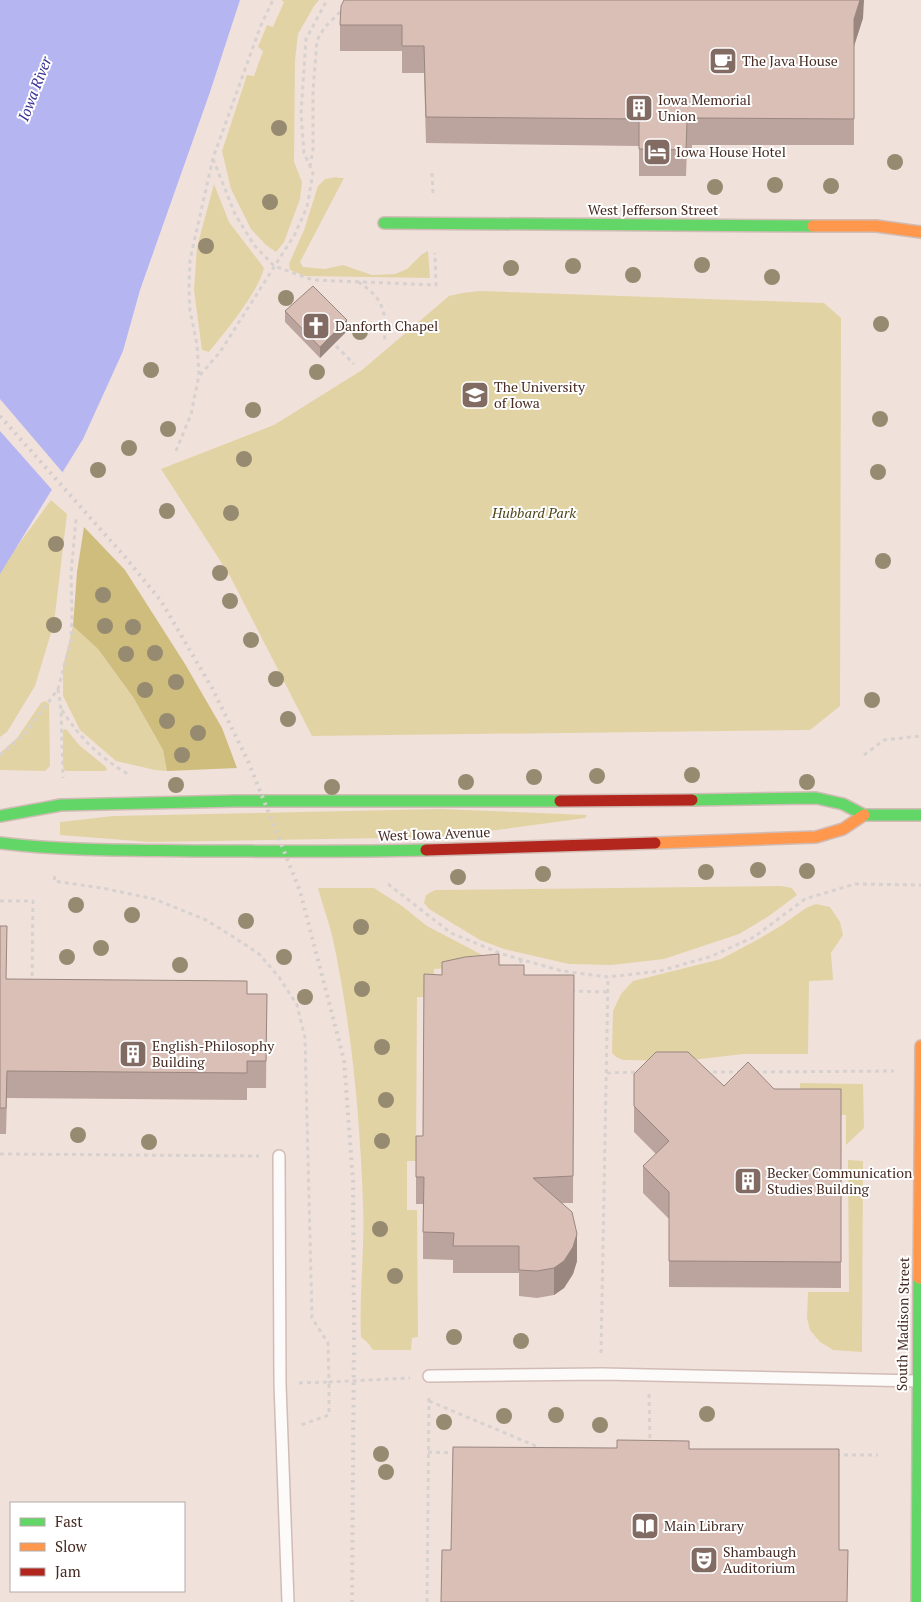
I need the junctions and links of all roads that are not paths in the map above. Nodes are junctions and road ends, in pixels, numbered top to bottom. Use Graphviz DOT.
graph roads {
  1 [pos="384,223"];
  2 [pos="921,232"];
  3 [pos="864,815"];
  4 [pos="921,815"];
  5 [pos="0,816"];
  6 [pos="0,843"];
  7 [pos="921,1046"];
  8 [pos="921,1071"];
  9 [pos="279,1156"];
  10 [pos="429,1376"];
  11 [pos="919,1381"];
  12 [pos="288,1602"];
  13 [pos="917,1602"];
  1 -- 2 [label="street, West Jefferson Street"];
  3 -- 4 [label="street"];
  3 -- 5 [label="street"];
  3 -- 6 [label="street, West Iowa Avenue"];
  7 -- 8 [label="street, South Madison Street"];
  8 -- 11 [label="street, South Madison Street"];
  9 -- 12 [label="lane"];
  10 -- 11 [label="lane"];
  11 -- 13 [label="street, South Madison Street"];
}
